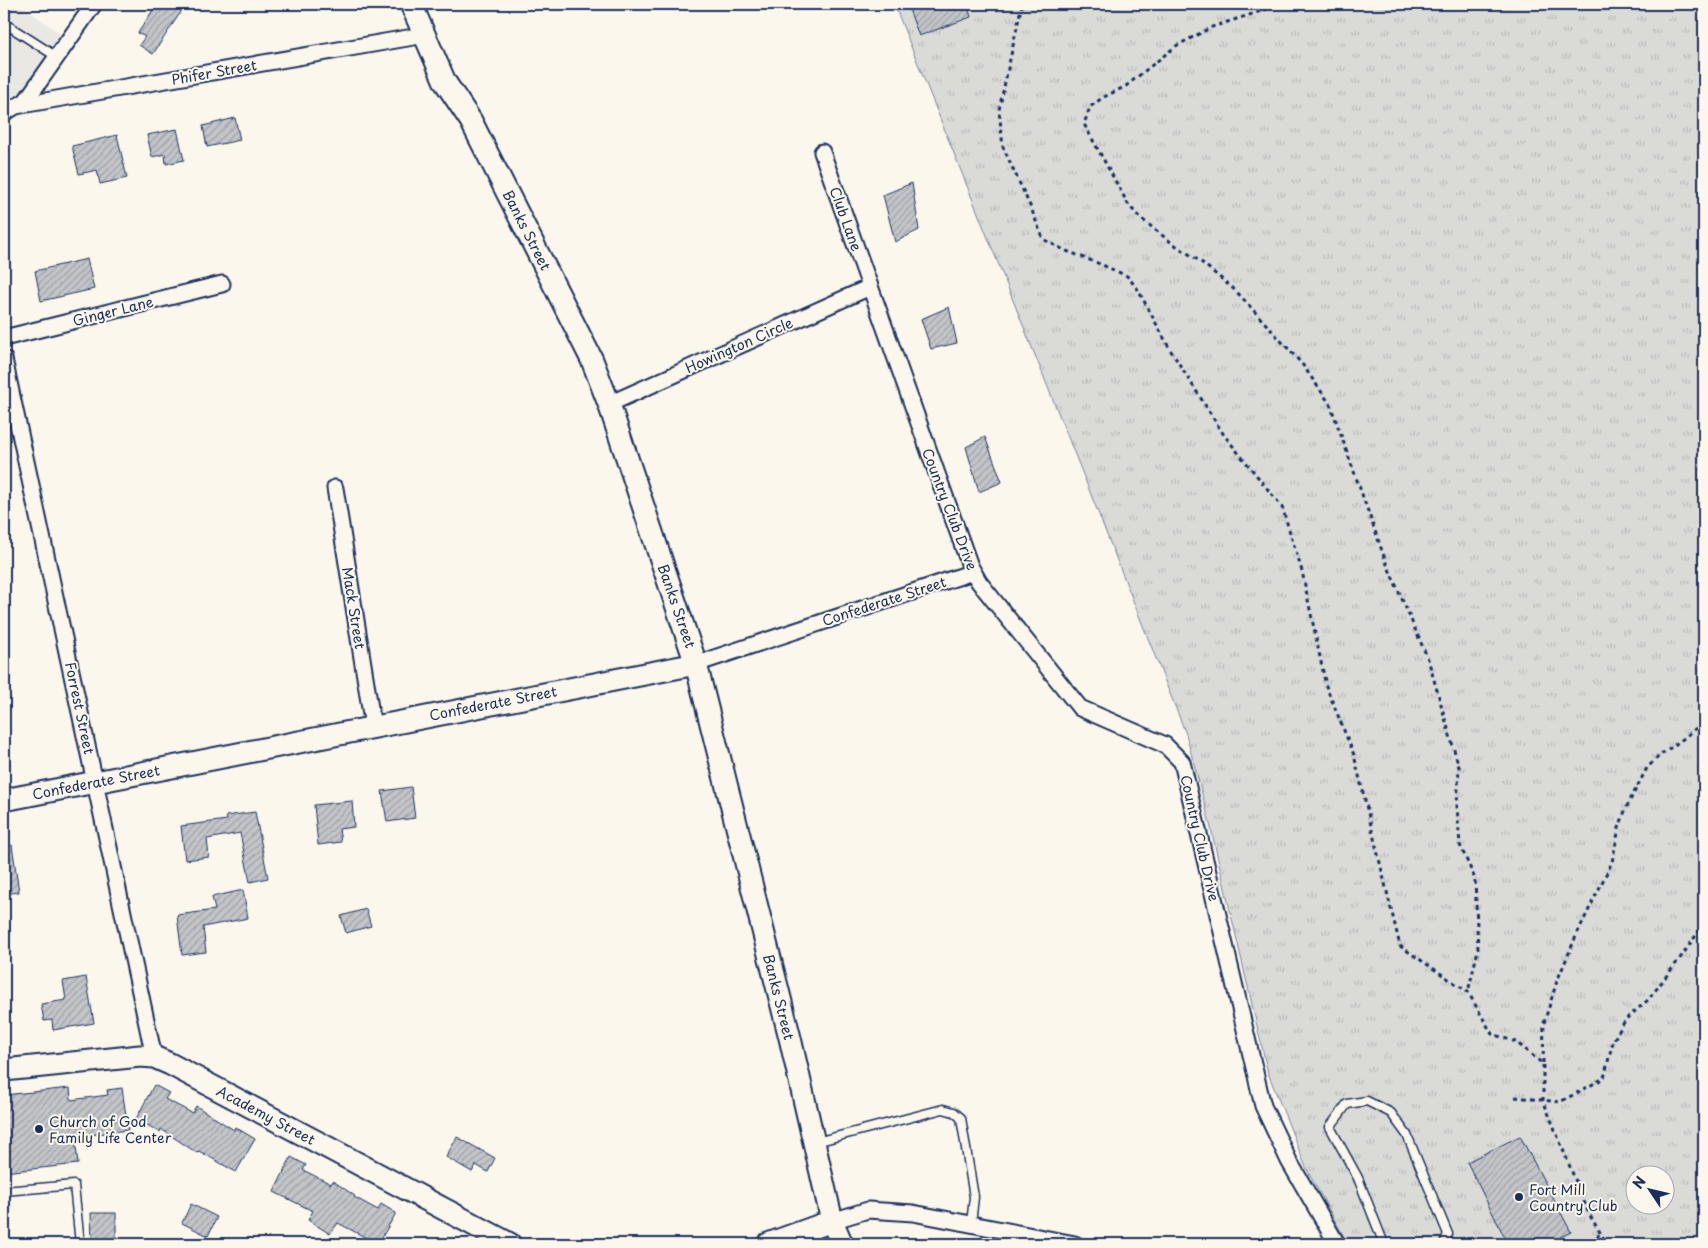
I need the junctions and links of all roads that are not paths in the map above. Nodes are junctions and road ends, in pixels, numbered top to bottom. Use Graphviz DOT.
graph roads {
  1 [pos="94,4"];
  2 [pos="411,4"];
  3 [pos="4,23"];
  4 [pos="425,35"];
  5 [pos="56,57"];
  6 [pos="10,109"];
  7 [pos="822,152"];
  8 [pos="222,284"];
  9 [pos="870,287"];
  10 [pos="4,338"];
  11 [pos="4,359"];
  12 [pos="609,404"];
  13 [pos="335,488"];
  14 [pos="973,572"];
  15 [pos="696,664"];
  16 [pos="373,727"];
  17 [pos="96,782"];
  18 [pos="4,800"];
  19 [pos="154,1057"];
  20 [pos="4,1070"];
  21 [pos="814,1143"];
  22 [pos="4,1191"];
  23 [pos="832,1221"];
  24 [pos="971,1224"];
  25 [pos="1057,1243"];
  26 [pos="80,1244"];
  27 [pos="510,1244"];
  28 [pos="768,1244"];
  29 [pos="842,1244"];
  30 [pos="1075,1244"];
  31 [pos="1337,1244"];
  32 [pos="1384,1244"];
  33 [pos="1444,1244"];
  1 -- 5 [label="street"];
  2 -- 4 [label="street, Banks Street"];
  3 -- 5 [label="lane"];
  4 -- 6 [label="street, Phifer Street"];
  4 -- 12 [label="street, Banks Street"];
  5 -- 6 [label="street"];
  7 -- 9 [label="street, Club Lane"];
  8 -- 10 [label="street, Ginger Lane"];
  9 -- 12 [label="street, Howington Circle"];
  9 -- 14 [label="street, Country Club Drive"];
  11 -- 17 [label="street, Forrest Street"];
  12 -- 15 [label="street, Banks Street"];
  13 -- 16 [label="street, Mack Street"];
  14 -- 15 [label="street, Confederate Street"];
  14 -- 31 [label="street, Country Club Drive"];
  15 -- 16 [label="street, Confederate Street"];
  15 -- 21 [label="street, Banks Street"];
  16 -- 17 [label="street, Confederate Street"];
  17 -- 18 [label="street, Confederate Street"];
  17 -- 19 [label="street, Forrest Street"];
  19 -- 20 [label="street, Academy Street"];
  19 -- 27 [label="street, Academy Street"];
  21 -- 23 [label="street, Banks Street"];
  21 -- 24 [label="lane"];
  22 -- 26 [label="lane"];
  23 -- 24 [label="street"];
  23 -- 28 [label="street"];
  23 -- 29 [label="street, Banks Street"];
  24 -- 25 [label="street"];
  25 -- 30 [label="street"];
  32 -- 33 [label="lane"];
}
